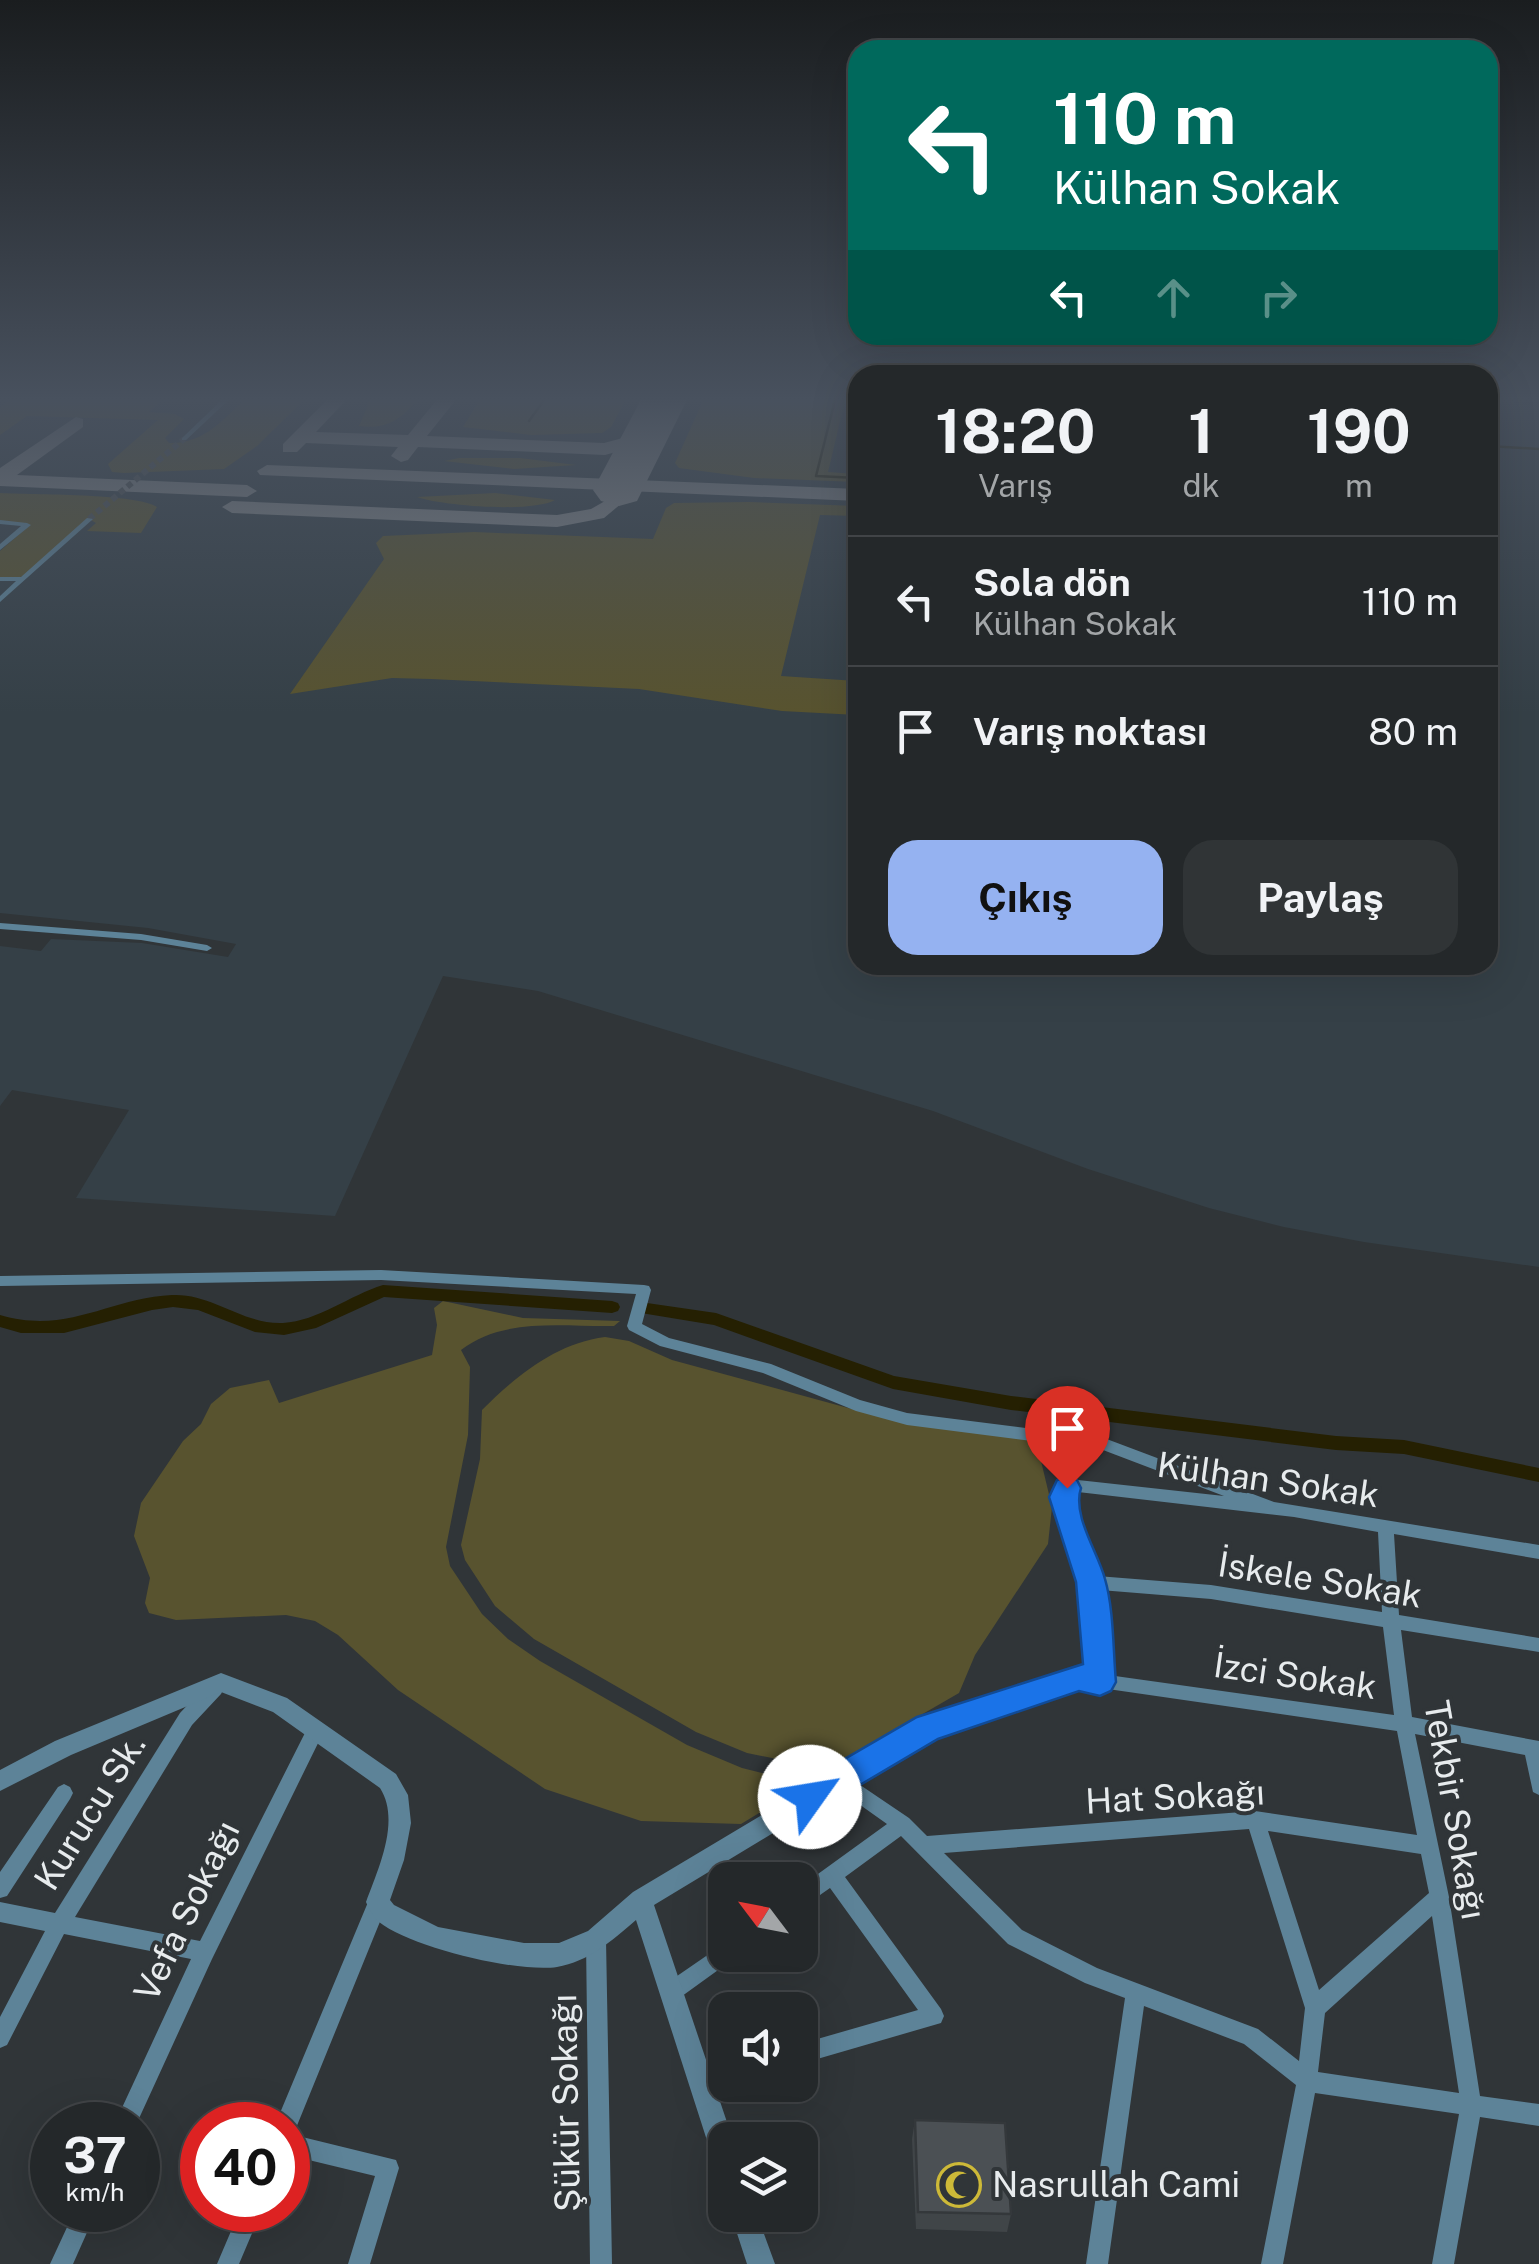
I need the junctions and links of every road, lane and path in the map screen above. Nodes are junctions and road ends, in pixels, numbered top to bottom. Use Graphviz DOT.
graph roads {
  1 [pos="89,519"];
  2 [pos="0,522"];
  3 [pos="0,548"];
  4 [pos="0,579"];
  5 [pos="23,579"];
  6 [pos="0,600"];
  7 [pos="0,926"];
  8 [pos="207,948"];
  9 [pos="0,1281"];
  10 [pos="1274,1509"];
  11 [pos="1386,1526"];
  12 [pos="1539,1552"];
  13 [pos="1092,1582"];
  14 [pos="1391,1621"];
  15 [pos="1539,1646"];
  16 [pos="221,1682"];
  17 [pos="1100,1682"];
  18 [pos="1404,1724"];
  19 [pos="316,1728"];
  20 [pos="1536,1748"];
  21 [pos="838,1778"];
  22 [pos="0,1781"];
  23 [pos="1539,1786"];
  24 [pos="64,1793"];
  25 [pos="1254,1820"];
  26 [pos="902,1824"];
  27 [pos="923,1845"];
  28 [pos="1429,1846"];
  29 [pos="832,1875"];
  30 [pos="818,1886"];
  31 [pos="0,1889"];
  32 [pos="1439,1897"];
  33 [pos="641,1900"];
  34 [pos="378,1902"];
  35 [pos="0,1912"];
  36 [pos="59,1924"];
  37 [pos="596,1940"];
  38 [pos="204,1952"];
  39 [pos="708,1965"];
  40 [pos="671,1992"];
  41 [pos="1136,1992"];
  42 [pos="1315,2008"];
  43 [pos="0,2038"];
  44 [pos="818,2049"];
  45 [pos="708,2068"];
  46 [pos="1308,2081"];
  47 [pos="136,2102"];
  48 [pos="295,2102"];
  49 [pos="1470,2105"];
  50 [pos="1539,2115"];
  51 [pos="310,2149"];
  52 [pos="76,2232"];
  53 [pos="242,2232"];
  54 [pos="750,2232"];
  55 [pos="62,2264"];
  56 [pos="228,2264"];
  57 [pos="360,2264"];
  58 [pos="601,2264"];
  59 [pos="761,2264"];
  60 [pos="1097,2264"];
  61 [pos="1272,2264"];
  62 [pos="1443,2264"];
  1 -- 5 [label="street"];
  2 -- 3 [label="street"];
  4 -- 5 [label="street"];
  5 -- 6 [label="street"];
  7 -- 8 [label="street"];
  9 -- 10 [label="street"];
  10 -- 11 [label="street, Külhan Sokak"];
  10 -- 13 [label="street, Külhan Sokak"];
  11 -- 12 [label="street, Külhan Sokak"];
  11 -- 14 [label="street, Tekbir Sokağı"];
  13 -- 14 [label="street, İskele Sokak"];
  13 -- 17 [label="street, Külhan Sokak"];
  14 -- 15 [label="street, İskele Sokak"];
  14 -- 18 [label="street, Tekbir Sokağı"];
  16 -- 19 [label="street"];
  16 -- 22 [label="street"];
  16 -- 36 [label="street, Kurucu Sk."];
  17 -- 18 [label="street, İzci Sokak"];
  17 -- 21 [label="street"];
  18 -- 20 [label="street, İzci Sokak"];
  18 -- 28 [label="street, Tekbir Sokağı"];
  19 -- 34 [label="street"];
  19 -- 38 [label="street, Vefa Sokağı"];
  20 -- 23 [label="street"];
  21 -- 26 [label="street"];
  21 -- 33 [label="street"];
  24 -- 31 [label="street"];
  25 -- 27 [label="street, Hat Sokağı"];
  25 -- 28 [label="street, Hat Sokağı"];
  25 -- 42 [label="street"];
  26 -- 27 [label="street"];
  26 -- 29 [label="street"];
  27 -- 41 [label="street"];
  28 -- 32 [label="street, Tekbir Sokağı"];
  29 -- 30 [label="street"];
  29 -- 44 [label="street"];
  32 -- 42 [label="street"];
  32 -- 49 [label="street, Tekbir Sokağı"];
  33 -- 37 [label="street"];
  33 -- 40 [label="street"];
  34 -- 37 [label="street"];
  34 -- 48 [label="street"];
  35 -- 36 [label="street"];
  36 -- 38 [label="street"];
  36 -- 43 [label="street, Kurucu Sk."];
  37 -- 58 [label="street, Şükür Sokağı"];
  38 -- 47 [label="street, Vefa Sokağı"];
  39 -- 40 [label="street"];
  40 -- 45 [label="street"];
  41 -- 46 [label="street"];
  41 -- 60 [label="street"];
  42 -- 46 [label="street"];
  46 -- 49 [label="street"];
  46 -- 61 [label="street"];
  49 -- 50 [label="street"];
  49 -- 62 [label="street, Tekbir Sokağı"];
  51 -- 57 [label="street"];
  52 -- 55 [label="street"];
  53 -- 56 [label="street"];
  54 -- 59 [label="street"];
}
